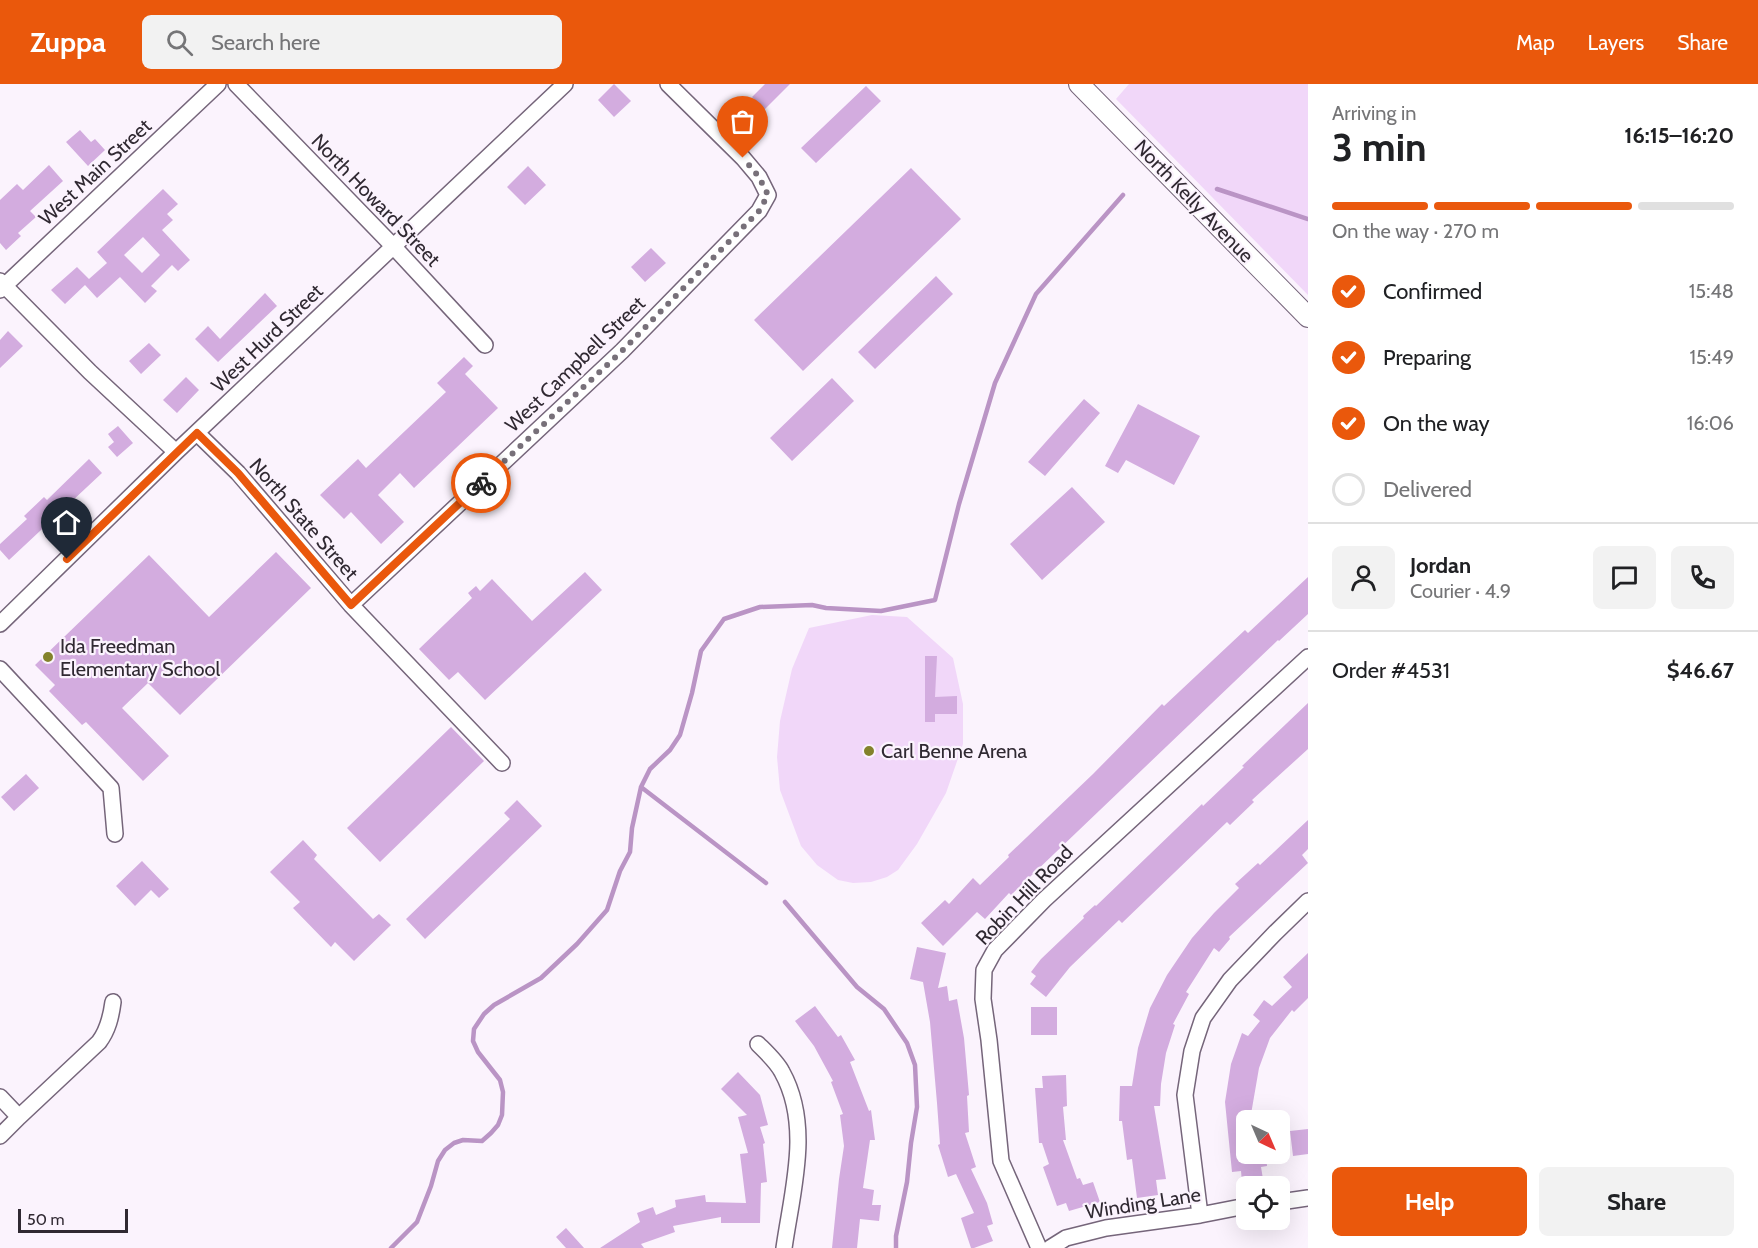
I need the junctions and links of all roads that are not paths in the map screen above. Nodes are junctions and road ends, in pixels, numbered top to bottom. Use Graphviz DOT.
graph roads {
  1 [pos="218,84"];
  2 [pos="236,84"];
  3 [pos="565,84"];
  4 [pos="668,84"];
  5 [pos="1079,84"];
  6 [pos="393,246"];
  7 [pos="2,286"];
  8 [pos="1308,317"];
  9 [pos="485,345"];
  10 [pos="197,433"];
  11 [pos="176,452"];
  12 [pos="351,605"];
  13 [pos="0,624"];
  14 [pos="1308,657"];
  15 [pos="0,669"];
  16 [pos="502,764"];
  17 [pos="115,834"];
  18 [pos="1308,901"];
  19 [pos="113,1002"];
  20 [pos="758,1044"];
  21 [pos="0,1097"];
  22 [pos="19,1117"];
  23 [pos="0,1136"];
  24 [pos="1308,1198"];
  25 [pos="1290,1201"];
  26 [pos="1236,1208"];
  27 [pos="1200,1215"];
  28 [pos="784,1248"];
  29 [pos="1039,1248"];
  30 [pos="1050,1248"];
  1 -- 7 [label="street, West Main Street"];
  2 -- 6 [label="street, North Howard Street"];
  3 -- 6 [label="street, West Hurd Street"];
  4 -- 12 [label="street, West Campbell Street"];
  5 -- 8 [label="main road, North Kelly Avenue"];
  6 -- 9 [label="street, North Howard Street"];
  6 -- 10 [label="street, West Hurd Street"];
  7 -- 11 [label="street"];
  10 -- 11 [label="street, West Hurd Street"];
  10 -- 12 [label="street, North State Street"];
  11 -- 13 [label="street, West Hurd Street"];
  12 -- 16 [label="street, North State Street"];
  14 -- 29 [label="street, Robin Hill Road"];
  15 -- 17 [label="street"];
  18 -- 27 [label="street"];
  19 -- 22 [label="street"];
  20 -- 28 [label="street"];
  21 -- 22 [label="street"];
  22 -- 23 [label="street"];
  24 -- 25 [label="street"];
  26 -- 27 [label="street, Winding Lane"];
  27 -- 30 [label="street, Winding Lane"];
}
